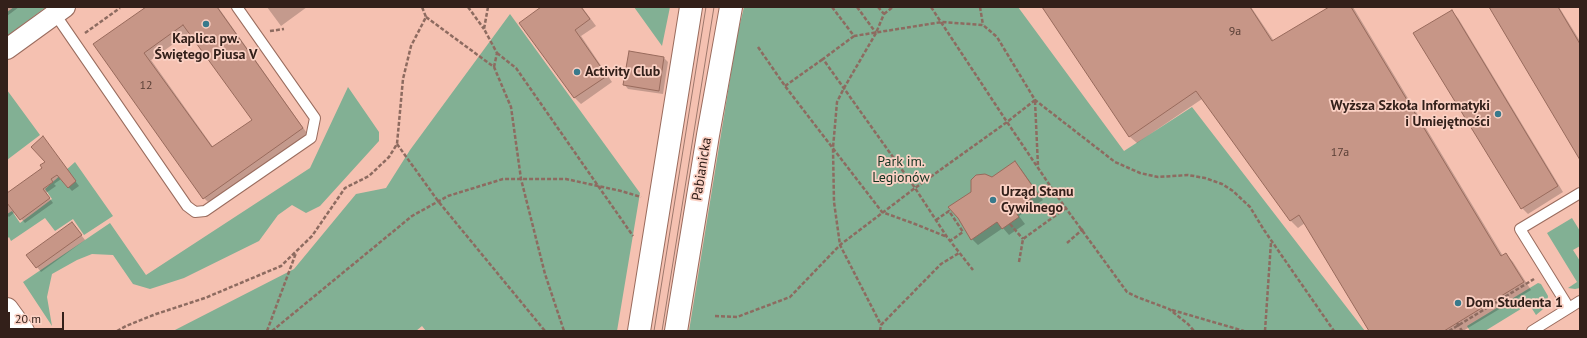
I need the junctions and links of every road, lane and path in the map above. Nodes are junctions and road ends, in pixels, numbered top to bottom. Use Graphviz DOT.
graph roads {
  1 [pos="237,7"];
  2 [pos="422,7"];
  3 [pos="468,7"];
  4 [pos="488,7"];
  5 [pos="691,7"];
  6 [pos="731,7"];
  7 [pos="832,7"];
  8 [pos="857,7"];
  9 [pos="878,7"];
  10 [pos="894,7"];
  11 [pos="931,7"];
  12 [pos="980,7"];
  13 [pos="120,8"];
  14 [pos="60,10"];
  15 [pos="884,14"];
  16 [pos="426,17"];
  17 [pos="942,22"];
  18 [pos="982,25"];
  19 [pos="484,29"];
  20 [pos="876,33"];
  21 [pos="854,36"];
  22 [pos="73,41"];
  23 [pos="758,47"];
  24 [pos="7,49"];
  25 [pos="497,53"];
  26 [pos="823,59"];
  27 [pos="494,67"];
  28 [pos="785,86"];
  29 [pos="844,88"];
  30 [pos="1035,100"];
  31 [pos="1007,122"];
  32 [pos="397,144"];
  33 [pos="833,148"];
  34 [pos="1038,167"];
  35 [pos="522,179"];
  36 [pos="597,186"];
  37 [pos="914,188"];
  38 [pos="1580,193"];
  39 [pos="647,199"];
  40 [pos="438,201"];
  41 [pos="1066,208"];
  42 [pos="882,212"];
  43 [pos="936,220"];
  44 [pos="1010,224"];
  45 [pos="1083,230"];
  46 [pos="947,237"];
  47 [pos="635,239"];
  48 [pos="1023,239"];
  49 [pos="1271,240"];
  50 [pos="950,241"];
  51 [pos="1066,243"];
  52 [pos="840,245"];
  53 [pos="297,251"];
  54 [pos="959,252"];
  55 [pos="1019,262"];
  56 [pos="973,270"];
  57 [pos="1547,272"];
  58 [pos="1580,301"];
  59 [pos="1569,308"];
  60 [pos="7,309"];
  61 [pos="1169,309"];
  62 [pos="715,316"];
  63 [pos="1458,324"];
  64 [pos="881,325"];
  65 [pos="23,331"];
  66 [pos="117,331"];
  67 [pos="267,331"];
  68 [pos="272,331"];
  69 [pos="545,331"];
  70 [pos="564,331"];
  71 [pos="639,331"];
  72 [pos="676,331"];
  73 [pos="880,331"];
  74 [pos="1194,331"];
  75 [pos="1244,331"];
  76 [pos="1265,331"];
  77 [pos="1334,331"];
  78 [pos="1449,331"];
  79 [pos="1462,331"];
  80 [pos="1532,331"];
  1 -- 22 [label="lane"];
  2 -- 16 [label="path"];
  3 -- 19 [label="path"];
  4 -- 19 [label="path"];
  5 -- 71 [label="street"];
  6 -- 72 [label="street, Pabianicka"];
  7 -- 21 [label="path"];
  8 -- 20 [label="path"];
  9 -- 15 [label="path"];
  10 -- 15 [label="path"];
  11 -- 17 [label="path"];
  12 -- 18 [label="path"];
  13 -- 22 [label="path"];
  14 -- 22 [label="lane"];
  14 -- 24 [label="street"];
  15 -- 20 [label="path"];
  16 -- 27 [label="path"];
  16 -- 32 [label="path"];
  17 -- 18 [label="path"];
  17 -- 20 [label="path"];
  17 -- 31 [label="path"];
  18 -- 30 [label="path"];
  19 -- 25 [label="path"];
  20 -- 21 [label="path"];
  20 -- 29 [label="path"];
  21 -- 26 [label="path"];
  23 -- 28 [label="path"];
  25 -- 27 [label="path"];
  25 -- 36 [label="path"];
  26 -- 28 [label="path"];
  26 -- 29 [label="path"];
  27 -- 35 [label="path"];
  28 -- 33 [label="path"];
  29 -- 33 [label="path"];
  29 -- 37 [label="path"];
  30 -- 31 [label="path"];
  30 -- 34 [label="path"];
  30 -- 49 [label="path"];
  31 -- 34 [label="path"];
  31 -- 37 [label="path"];
  32 -- 40 [label="path"];
  32 -- 53 [label="path"];
  33 -- 42 [label="path"];
  33 -- 52 [label="path"];
  34 -- 41 [label="path"];
  35 -- 36 [label="path"];
  35 -- 40 [label="path"];
  35 -- 70 [label="path"];
  36 -- 39 [label="path"];
  36 -- 47 [label="path"];
  37 -- 42 [label="path"];
  37 -- 43 [label="path"];
  38 -- 57 [label="lane"];
  40 -- 68 [label="path"];
  40 -- 69 [label="path"];
  41 -- 45 [label="path"];
  41 -- 48 [label="path"];
  42 -- 46 [label="path"];
  42 -- 52 [label="path"];
  43 -- 46 [label="path"];
  43 -- 50 [label="path"];
  44 -- 48 [label="path"];
  45 -- 51 [label="path"];
  45 -- 61 [label="path"];
  46 -- 50 [label="path"];
  48 -- 55 [label="path"];
  49 -- 76 [label="path"];
  49 -- 77 [label="path"];
  50 -- 54 [label="path"];
  52 -- 62 [label="path"];
  52 -- 64 [label="path"];
  53 -- 66 [label="path"];
  53 -- 67 [label="path"];
  54 -- 56 [label="path"];
  54 -- 64 [label="path"];
  57 -- 59 [label="lane"];
  57 -- 63 [label="path"];
  58 -- 59 [label="lane"];
  59 -- 80 [label="lane"];
  60 -- 65 [label="street"];
  61 -- 74 [label="path"];
  61 -- 75 [label="path"];
  63 -- 78 [label="path"];
  63 -- 79 [label="path"];
  64 -- 73 [label="path"];
}
